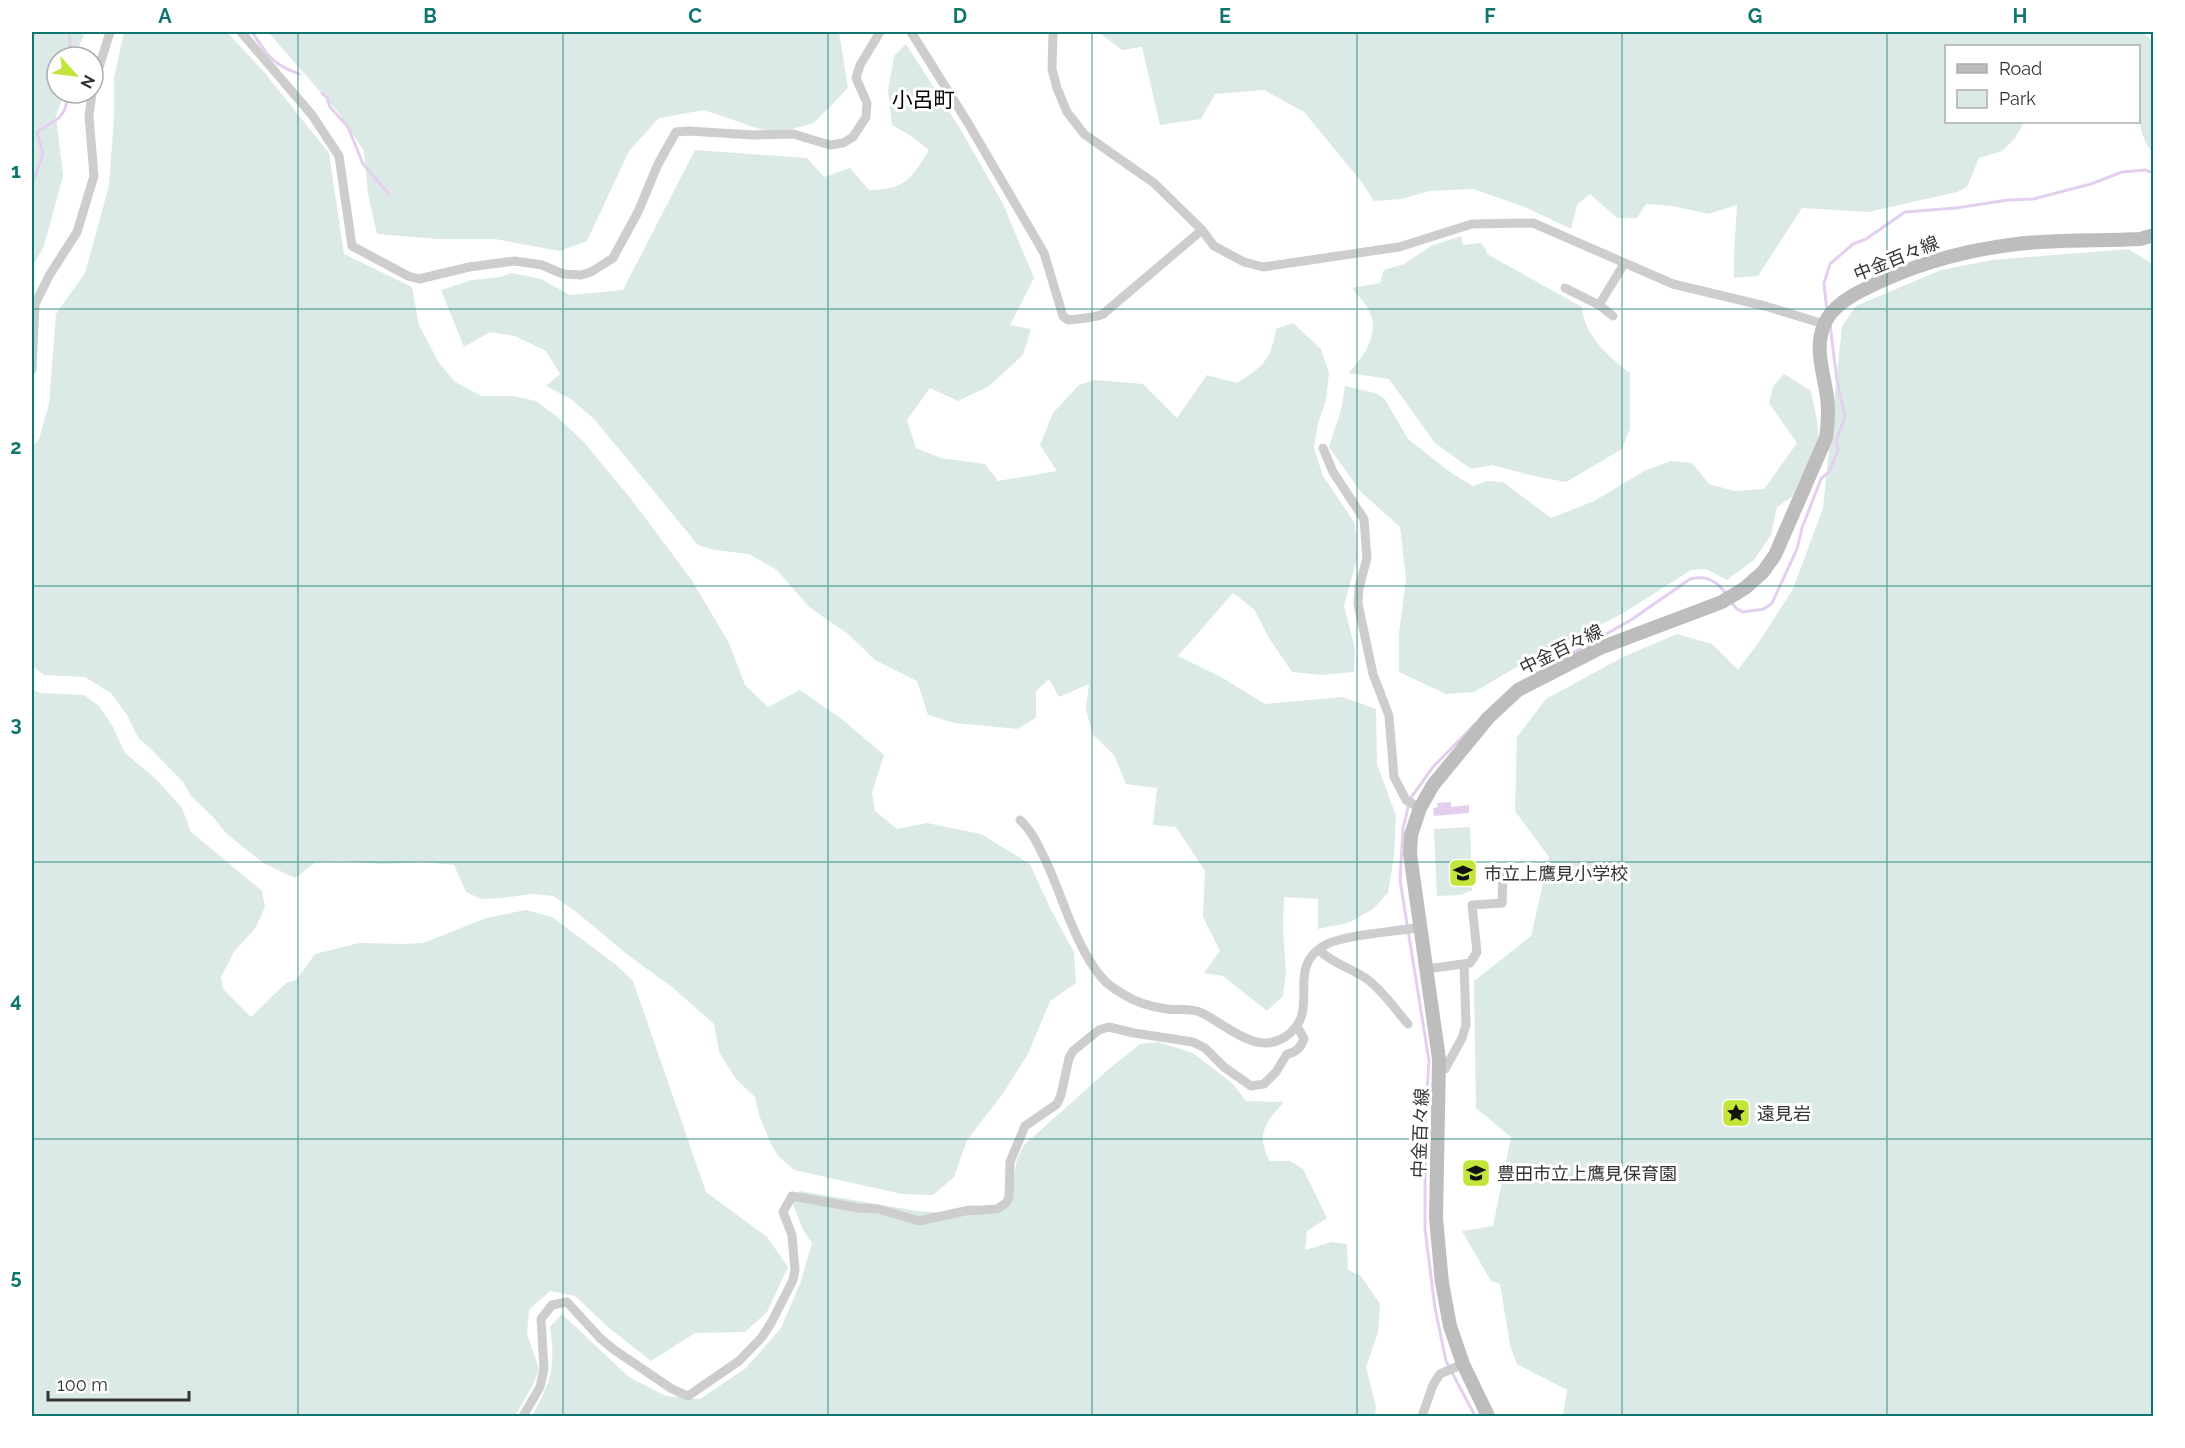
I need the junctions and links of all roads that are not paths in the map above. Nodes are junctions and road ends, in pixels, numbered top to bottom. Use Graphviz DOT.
graph roads {
  1 [pos="110,32"];
  2 [pos="241,32"];
  3 [pos="880,32"];
  4 [pos="911,32"];
  5 [pos="1053,32"];
  6 [pos="105,48"];
  7 [pos="90,105"];
  8 [pos="1202,230"];
  9 [pos="2154,235"];
  10 [pos="1624,264"];
  11 [pos="1565,288"];
  12 [pos="1599,305"];
  13 [pos="1613,316"];
  14 [pos="1824,324"];
  15 [pos="32,370"];
  16 [pos="1323,448"];
  17 [pos="1418,806"];
  18 [pos="1020,820"];
  19 [pos="1503,873"];
  20 [pos="1419,928"];
  21 [pos="1319,950"];
  22 [pos="1464,964"];
  23 [pos="1427,969"];
  24 [pos="1408,1024"];
  25 [pos="1297,1026"];
  26 [pos="1440,1070"];
  27 [pos="1460,1365"];
  28 [pos="523,1416"];
  29 [pos="1422,1416"];
  30 [pos="1488,1416"];
  1 -- 6 [label="street"];
  2 -- 3 [label="street"];
  4 -- 8 [label="street"];
  5 -- 8 [label="street"];
  7 -- 15 [label="street"];
  8 -- 10 [label="street"];
  9 -- 14 [label="main road, 中金百々線"];
  10 -- 12 [label="street"];
  10 -- 14 [label="street"];
  11 -- 12 [label="street"];
  12 -- 13 [label="street"];
  14 -- 17 [label="main road, 中金百々線"];
  16 -- 17 [label="street"];
  17 -- 20 [label="main road, 中金百々線"];
  18 -- 25 [label="street"];
  19 -- 22 [label="street"];
  20 -- 21 [label="street"];
  20 -- 23 [label="main road, 中金百々線"];
  21 -- 24 [label="street"];
  21 -- 25 [label="street"];
  22 -- 23 [label="street"];
  22 -- 26 [label="street"];
  23 -- 26 [label="main road, 中金百々線"];
  25 -- 28 [label="street"];
  26 -- 27 [label="main road, 中金百々線"];
  27 -- 29 [label="street"];
  27 -- 30 [label="main road, 中金百々線"];
}
